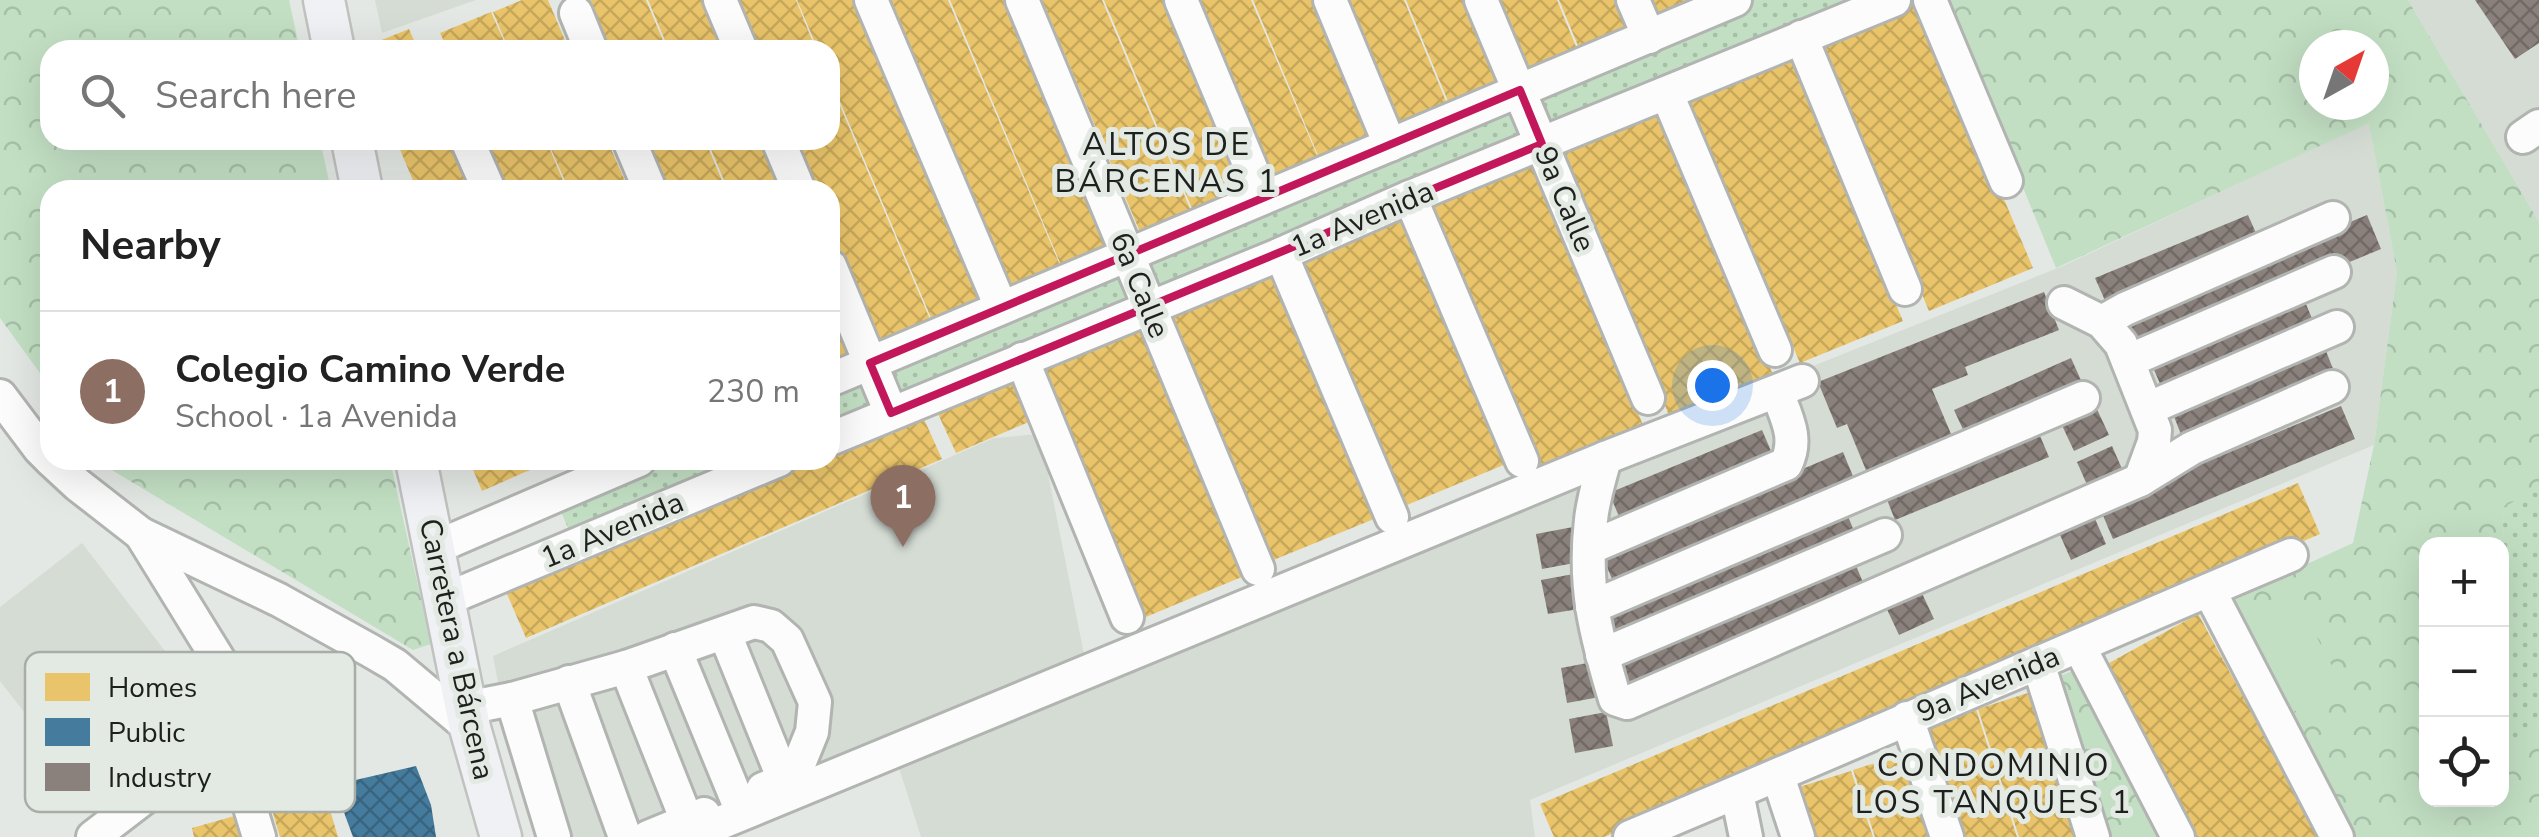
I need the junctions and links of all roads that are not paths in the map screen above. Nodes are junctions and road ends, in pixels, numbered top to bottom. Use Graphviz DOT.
graph roads {
  1 [pos="324,0"];
  2 [pos="720,0"];
  3 [pos="870,0"];
  4 [pos="1022,0"];
  5 [pos="1182,0"];
  6 [pos="1330,0"];
  7 [pos="1482,0"];
  8 [pos="1634,0"];
  9 [pos="1735,0"];
  10 [pos="1894,0"];
  11 [pos="1930,0"];
  12 [pos="576,13"];
  13 [pos="1649,36"];
  14 [pos="1802,37"];
  15 [pos="332,40"];
  16 [pos="587,40"];
  17 [pos="736,40"];
  18 [pos="1520,90"];
  19 [pos="1668,94"];
  20 [pos="1542,144"];
  21 [pos="1390,145"];
  22 [pos="354,150"];
  23 [pos="471,150"];
  24 [pos="633,150"];
  25 [pos="782,150"];
  26 [pos="360,180"];
  27 [pos="485,180"];
  28 [pos="646,180"];
  29 [pos="794,180"];
  30 [pos="2006,181"];
  31 [pos="1263,197"];
  32 [pos="1410,198"];
  33 [pos="2332,218"];
  34 [pos="1281,254"];
  35 [pos="1128,255"];
  36 [pos="2334,272"];
  37 [pos="1905,289"];
  38 [pos="840,290"];
  39 [pos="2064,303"];
  40 [pos="1001,307"];
  41 [pos="1150,308"];
  42 [pos="2102,322"];
  43 [pos="2337,327"];
  44 [pos="1776,350"];
  45 [pos="1022,360"];
  46 [pos="2128,362"];
  47 [pos="870,364"];
  48 [pos="840,376"];
  49 [pos="2332,387"];
  50 [pos="1648,398"];
  51 [pos="2083,398"];
  52 [pos="1,399"];
  53 [pos="2147,409"];
  54 [pos="891,413"];
  55 [pos="840,435"];
  56 [pos="40,450"];
  57 [pos="1605,458"];
  58 [pos="1522,461"];
  59 [pos="61,470"];
  60 [pos="418,470"];
  61 [pos="605,470"];
  62 [pos="755,470"];
  63 [pos="2140,480"];
  64 [pos="1866,490"];
  65 [pos="1392,517"];
  66 [pos="141,534"];
  67 [pos="1885,535"];
  68 [pos="434,548"];
  69 [pos="1589,548"];
  70 [pos="2291,555"];
  71 [pos="1258,569"];
  72 [pos="1906,583"];
  73 [pos="2209,590"];
  74 [pos="444,600"];
  75 [pos="1592,608"];
  76 [pos="1126,617"];
  77 [pos="724,634"];
  78 [pos="2079,646"];
  79 [pos="675,650"];
  80 [pos="214,652"];
  81 [pos="1602,656"];
  82 [pos="2038,663"];
  83 [pos="626,668"];
  84 [pos="569,682"];
  85 [pos="512,699"];
  86 [pos="468,718"];
  87 [pos="1908,718"];
  88 [pos="1778,776"];
  89 [pos="784,780"];
  90 [pos="1737,792"];
  91 [pos="737,800"];
  92 [pos="126,812"];
  93 [pos="252,812"];
  94 [pos="686,829"];
  95 [pos="94,837"];
  96 [pos="260,837"];
  97 [pos="501,837"];
  98 [pos="554,837"];
  99 [pos="625,837"];
  100 [pos="648,837"];
  101 [pos="1630,837"];
  102 [pos="1746,837"];
  103 [pos="1798,837"];
  104 [pos="1947,837"];
  105 [pos="2094,837"];
  106 [pos="2178,837"];
  107 [pos="2337,837"];
  1 -- 15 [label="main road"];
  2 -- 17 [label="street"];
  3 -- 40 [label="street"];
  4 -- 35 [label="street, 6a Calle"];
  5 -- 31 [label="street"];
  6 -- 21 [label="street"];
  7 -- 18 [label="street, 9a Calle"];
  8 -- 13 [label="street"];
  9 -- 13 [label="street, 1a Avenida"];
  10 -- 14 [label="street, 1a Avenida"];
  11 -- 30 [label="street"];
  12 -- 16 [label="street"];
  13 -- 18 [label="street, 1a Avenida"];
  14 -- 19 [label="street, 1a Avenida"];
  14 -- 37 [label="street"];
  18 -- 20 [label="street, 9a Calle"];
  18 -- 21 [label="street, 1a Avenida"];
  19 -- 20 [label="street, 1a Avenida"];
  19 -- 44 [label="street"];
  20 -- 32 [label="street, 1a Avenida"];
  20 -- 50 [label="street, 9a Calle"];
  21 -- 31 [label="street, 1a Avenida"];
  22 -- 26 [label="main road"];
  23 -- 27 [label="street"];
  24 -- 28 [label="street"];
  25 -- 29 [label="street"];
  31 -- 35 [label="street, 1a Avenida"];
  32 -- 34 [label="street, 1a Avenida"];
  32 -- 58 [label="street"];
  33 -- 42 [label="street"];
  34 -- 41 [label="street, 1a Avenida"];
  34 -- 65 [label="street"];
  35 -- 40 [label="street, 1a Avenida"];
  35 -- 41 [label="street, 6a Calle"];
  36 -- 46 [label="street"];
  38 -- 47 [label="street"];
  39 -- 42 [label="street"];
  40 -- 47 [label="street, 1a Avenida"];
  41 -- 45 [label="street, 1a Avenida"];
  41 -- 71 [label="street, 6a Calle"];
  42 -- 46 [label="street"];
  43 -- 53 [label="street"];
  45 -- 54 [label="street, 1a Avenida"];
  45 -- 76 [label="street"];
  46 -- 53 [label="street"];
  47 -- 48 [label="street, 1a Avenida"];
  47 -- 54 [label="street"];
  49 -- 63 [label="street"];
  51 -- 64 [label="street"];
  52 -- 56 [label="street"];
  53 -- 63 [label="street"];
  54 -- 55 [label="street, 1a Avenida"];
  57 -- 69 [label="street"];
  57 -- 69 [label="street"];
  57 -- 94 [label="street"];
  59 -- 66 [label="street"];
  60 -- 68 [label="main road, Carretera a Bárcena"];
  61 -- 68 [label="street, 1a Avenida"];
  62 -- 74 [label="street, 1a Avenida"];
  63 -- 72 [label="street"];
  64 -- 67 [label="street"];
  64 -- 75 [label="street"];
  66 -- 80 [label="street"];
  66 -- 86 [label="street"];
  67 -- 72 [label="street"];
  67 -- 81 [label="street"];
  68 -- 74 [label="main road, Carretera a Bárcena"];
  69 -- 75 [label="street"];
  70 -- 73 [label="street, 9a Avenida"];
  72 -- 81 [label="street"];
  73 -- 78 [label="street, 9a Avenida"];
  73 -- 107 [label="street"];
  74 -- 86 [label="main road, Carretera a Bárcena"];
  75 -- 81 [label="street"];
  77 -- 79 [label="street"];
  77 -- 89 [label="street"];
  77 -- 89 [label="street"];
  78 -- 82 [label="street, 9a Avenida"];
  78 -- 106 [label="street"];
  79 -- 83 [label="street"];
  79 -- 91 [label="street"];
  82 -- 87 [label="street, 9a Avenida"];
  82 -- 105 [label="street"];
  83 -- 84 [label="street"];
  83 -- 94 [label="street"];
  84 -- 85 [label="street"];
  84 -- 99 [label="street"];
  85 -- 86 [label="street"];
  85 -- 98 [label="street"];
  86 -- 97 [label="main road, Carretera a Bárcena"];
  87 -- 88 [label="street, 9a Avenida"];
  87 -- 104 [label="street"];
  88 -- 90 [label="street, 9a Avenida"];
  88 -- 103 [label="street"];
  89 -- 91 [label="street"];
  90 -- 101 [label="street, 9a Avenida"];
  90 -- 102 [label="street"];
  91 -- 94 [label="street"];
  92 -- 95 [label="street"];
  93 -- 96 [label="street"];
  94 -- 100 [label="street"];
}
